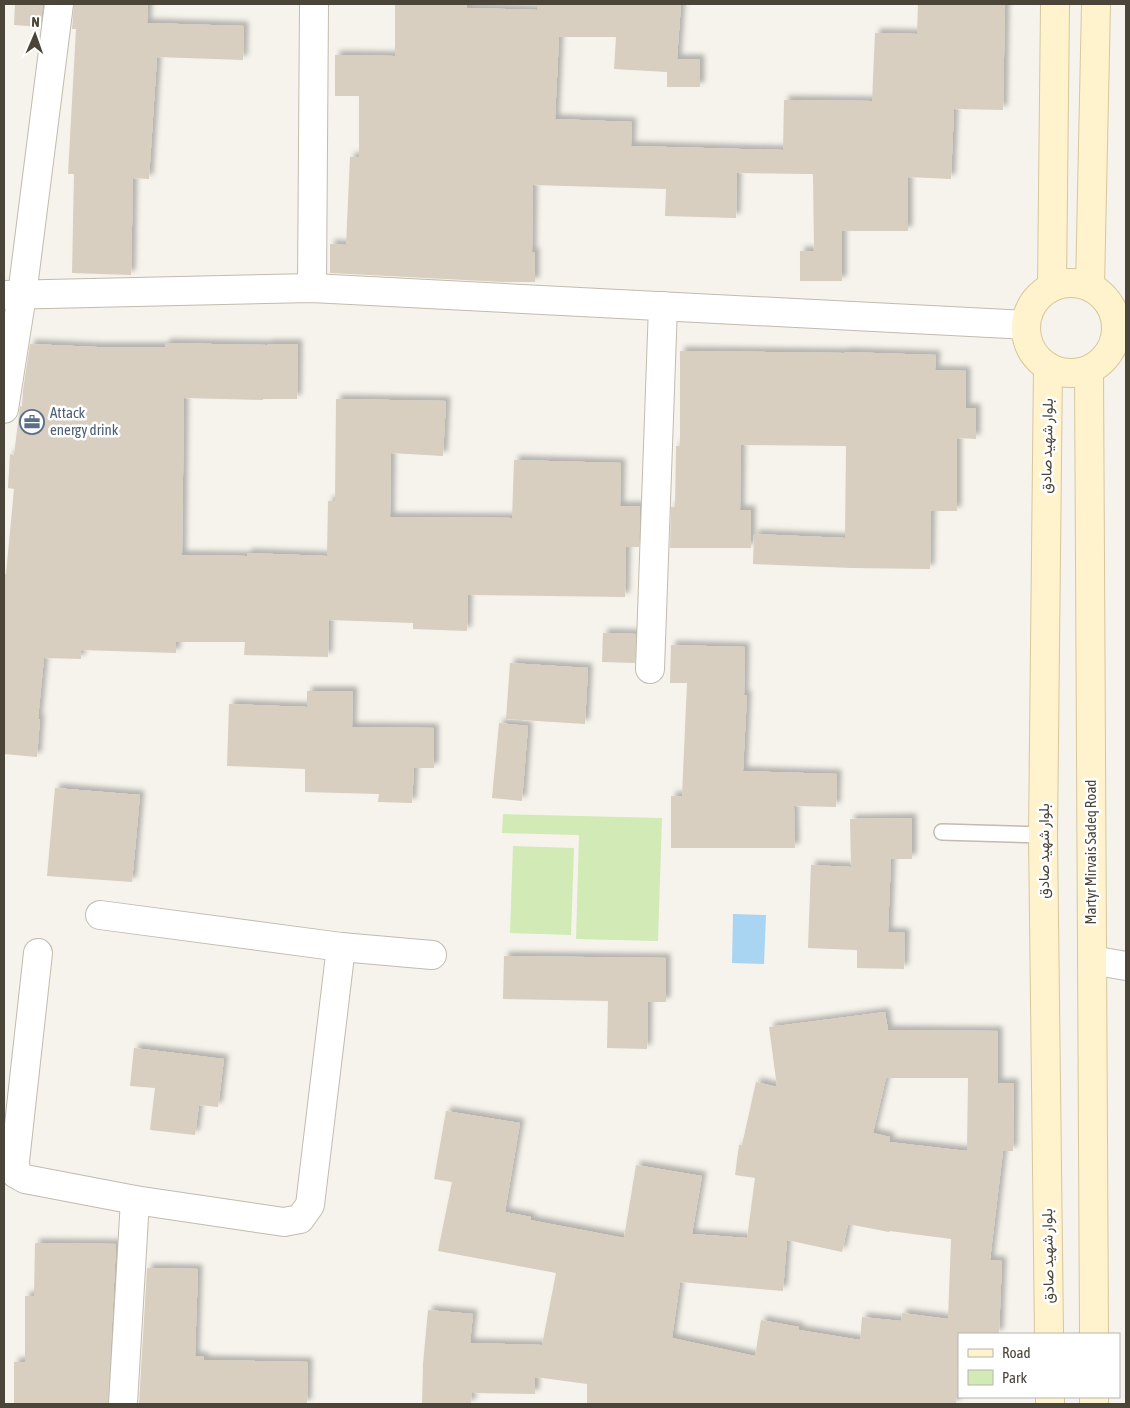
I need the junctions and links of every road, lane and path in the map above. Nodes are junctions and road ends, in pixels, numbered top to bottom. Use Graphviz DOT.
graph roads {
  1 [pos="59,4"];
  2 [pos="314,4"];
  3 [pos="1055,4"];
  4 [pos="1096,4"];
  5 [pos="1090,287"];
  6 [pos="312,288"];
  7 [pos="1052,288"];
  8 [pos="13,295"];
  9 [pos="662,306"];
  10 [pos="1026,325"];
  11 [pos="1121,327"];
  12 [pos="1048,367"];
  13 [pos="1089,370"];
  14 [pos="4,409"];
  15 [pos="650,669"];
  16 [pos="942,832"];
  17 [pos="1043,834"];
  18 [pos="100,915"];
  19 [pos="341,947"];
  20 [pos="38,953"];
  21 [pos="432,955"];
  22 [pos="1092,960"];
  23 [pos="1126,966"];
  24 [pos="135,1200"];
  25 [pos="1049,1333"];
  26 [pos="1094,1333"];
  27 [pos="122,1404"];
  1 -- 8 [label="street"];
  2 -- 6 [label="street"];
  3 -- 7 [label="main road"];
  4 -- 5 [label="main road"];
  5 -- 7 [label="main road"];
  5 -- 11 [label="main road"];
  6 -- 8 [label="street"];
  6 -- 9 [label="street"];
  7 -- 10 [label="main road"];
  8 -- 14 [label="street"];
  9 -- 10 [label="street"];
  9 -- 15 [label="street"];
  10 -- 12 [label="main road"];
  11 -- 13 [label="main road"];
  12 -- 13 [label="main road"];
  12 -- 17 [label="main road, بلوار شهید صادق"];
  13 -- 22 [label="main road, Martyr Mirvais Sadeq Road"];
  16 -- 17 [label="lane"];
  17 -- 25 [label="main road, بلوار شهید صادق"];
  18 -- 19 [label="street"];
  19 -- 21 [label="street"];
  19 -- 24 [label="street"];
  20 -- 24 [label="street"];
  22 -- 23 [label="street"];
  22 -- 26 [label="main road, Martyr Mirvais Sadeq Road"];
  24 -- 27 [label="street"];
}
